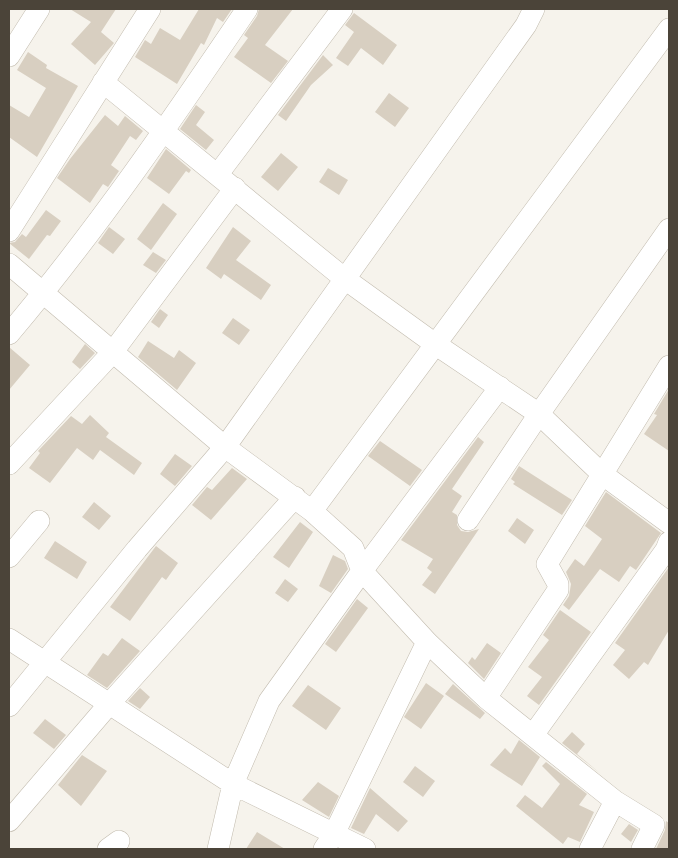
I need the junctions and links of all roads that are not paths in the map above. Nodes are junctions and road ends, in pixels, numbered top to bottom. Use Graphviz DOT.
graph roads {
  1 [pos="39,9"];
  2 [pos="150,9"];
  3 [pos="247,9"];
  4 [pos="342,9"];
  5 [pos="534,9"];
  6 [pos="669,29"];
  7 [pos="9,56"];
  8 [pos="102,82"];
  9 [pos="164,132"];
  10 [pos="218,174"];
  11 [pos="235,188"];
  12 [pos="669,229"];
  13 [pos="9,231"];
  14 [pos="9,264"];
  15 [pos="345,279"];
  16 [pos="43,293"];
  17 [pos="9,334"];
  18 [pos="435,344"];
  19 [pos="112,353"];
  20 [pos="669,366"];
  21 [pos="500,387"];
  22 [pos="539,414"];
  23 [pos="225,446"];
  24 [pos="9,464"];
  25 [pos="602,474"];
  26 [pos="295,498"];
  27 [pos="312,511"];
  28 [pos="468,520"];
  29 [pos="39,521"];
  30 [pos="669,523"];
  31 [pos="669,542"];
  32 [pos="9,557"];
  33 [pos="362,571"];
  34 [pos="9,639"];
  35 [pos="427,642"];
  36 [pos="46,662"];
  37 [pos="486,698"];
  38 [pos="110,703"];
  39 [pos="9,706"];
  40 [pos="533,735"];
  41 [pos="233,784"];
  42 [pos="616,801"];
  43 [pos="9,821"];
  44 [pos="329,842"];
  45 [pos="218,849"];
  46 [pos="365,849"];
  47 [pos="590,849"];
  48 [pos="642,849"];
  1 -- 7 [label="street"];
  2 -- 8 [label="street"];
  3 -- 9 [label="street"];
  4 -- 10 [label="street"];
  5 -- 15 [label="street"];
  6 -- 18 [label="street"];
  8 -- 9 [label="street"];
  8 -- 13 [label="street"];
  9 -- 10 [label="street"];
  9 -- 16 [label="street"];
  10 -- 11 [label="street"];
  11 -- 15 [label="street"];
  11 -- 19 [label="street"];
  12 -- 22 [label="street"];
  14 -- 16 [label="street"];
  15 -- 18 [label="street"];
  15 -- 23 [label="street"];
  16 -- 17 [label="street"];
  16 -- 19 [label="street"];
  18 -- 21 [label="street"];
  18 -- 27 [label="street"];
  19 -- 23 [label="street"];
  19 -- 24 [label="street"];
  20 -- 25 [label="street"];
  21 -- 22 [label="street"];
  21 -- 33 [label="street"];
  22 -- 25 [label="street"];
  22 -- 28 [label="street"];
  23 -- 26 [label="street"];
  23 -- 36 [label="street"];
  25 -- 30 [label="street"];
  25 -- 37 [label="street"];
  26 -- 27 [label="street"];
  26 -- 38 [label="street"];
  27 -- 33 [label="street"];
  29 -- 32 [label="street"];
  31 -- 40 [label="street"];
  33 -- 35 [label="street"];
  33 -- 41 [label="street"];
  34 -- 36 [label="street"];
  35 -- 37 [label="street"];
  35 -- 44 [label="street"];
  36 -- 38 [label="street"];
  36 -- 39 [label="street"];
  37 -- 40 [label="street"];
  38 -- 41 [label="street"];
  38 -- 43 [label="street"];
  40 -- 42 [label="street"];
  41 -- 44 [label="street"];
  41 -- 45 [label="street"];
  42 -- 47 [label="street"];
  42 -- 48 [label="street"];
  44 -- 46 [label="street"];
}
